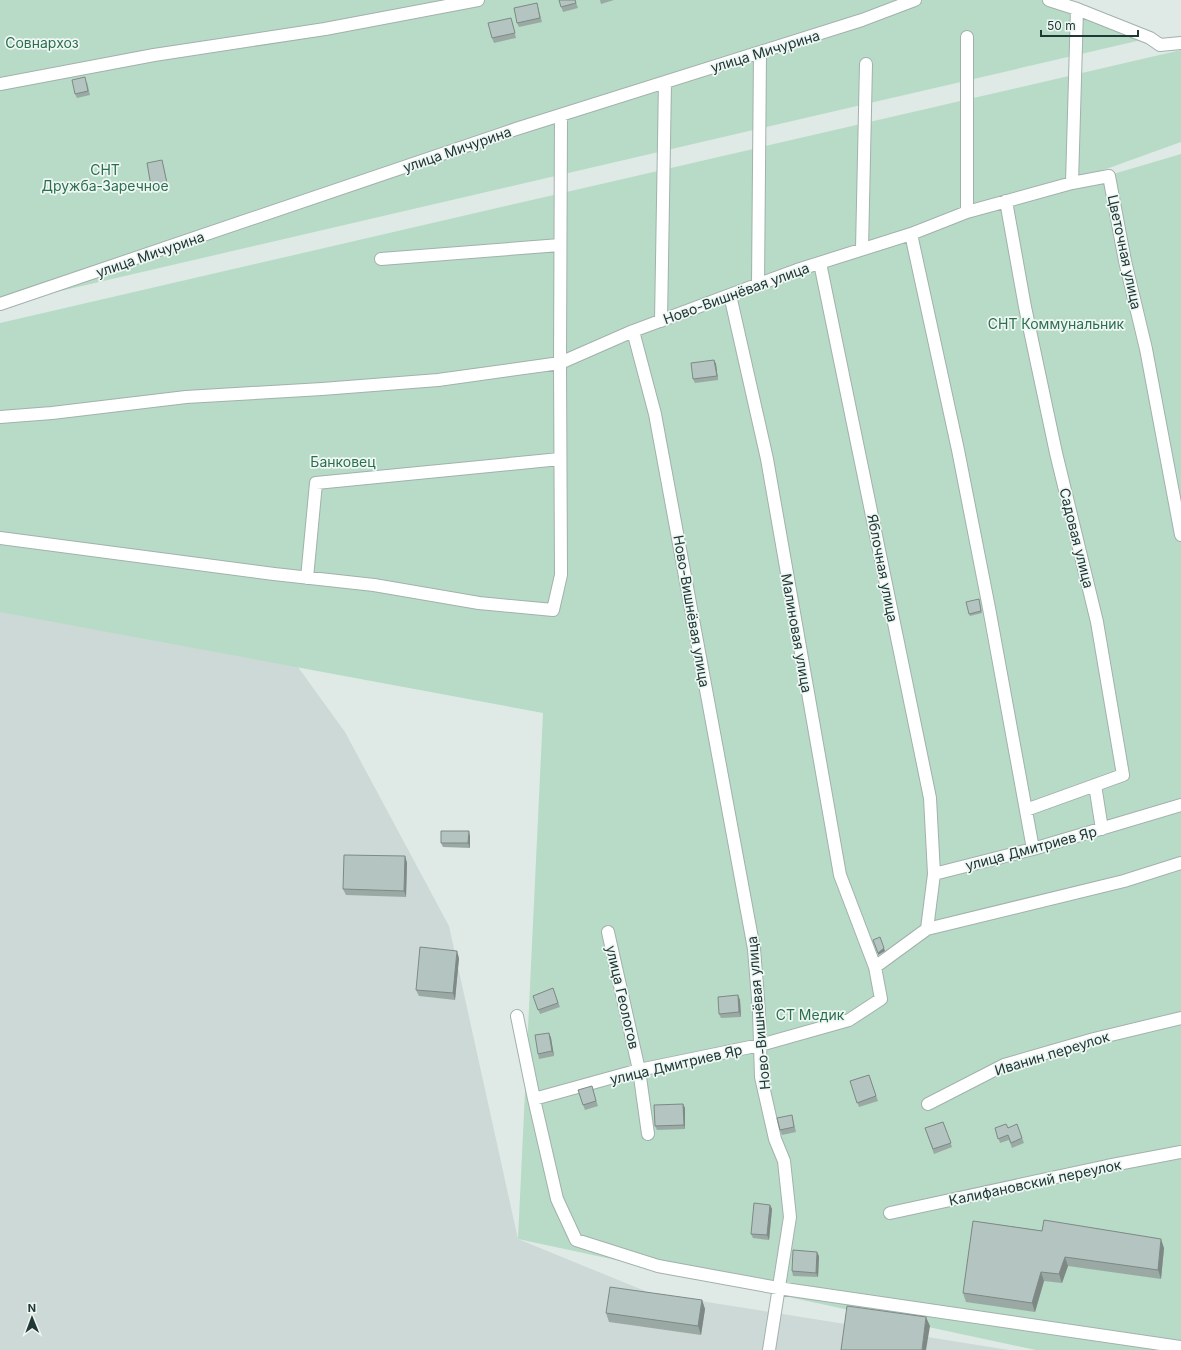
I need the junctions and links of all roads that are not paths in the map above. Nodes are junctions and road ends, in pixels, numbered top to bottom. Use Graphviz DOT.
graph roads {
  1 [pos="478,0"];
  2 [pos="915,0"];
  3 [pos="1049,0"];
  4 [pos="1077,9"];
  5 [pos="967,37"];
  6 [pos="1181,43"];
  7 [pos="760,53"];
  8 [pos="866,64"];
  9 [pos="665,82"];
  10 [pos="0,84"];
  11 [pos="560,115"];
  12 [pos="1072,183"];
  13 [pos="1006,201"];
  14 [pos="967,212"];
  15 [pos="911,234"];
  16 [pos="560,245"];
  17 [pos="862,249"];
  18 [pos="381,259"];
  19 [pos="820,263"];
  20 [pos="758,285"];
  21 [pos="730,295"];
  22 [pos="0,304"];
  23 [pos="661,321"];
  24 [pos="633,332"];
  25 [pos="560,363"];
  26 [pos="0,417"];
  27 [pos="560,459"];
  28 [pos="1181,535"];
  29 [pos="0,538"];
  30 [pos="307,578"];
  31 [pos="1095,785"];
  32 [pos="1181,805"];
  33 [pos="1026,810"];
  34 [pos="1102,829"];
  35 [pos="1033,849"];
  36 [pos="1181,863"];
  37 [pos="934,874"];
  38 [pos="927,929"];
  39 [pos="608,932"];
  40 [pos="875,966"];
  41 [pos="517,1016"];
  42 [pos="1181,1018"];
  43 [pos="760,1045"];
  44 [pos="639,1070"];
  45 [pos="534,1099"];
  46 [pos="928,1104"];
  47 [pos="648,1134"];
  48 [pos="1181,1152"];
  49 [pos="890,1213"];
  50 [pos="778,1288"];
  51 [pos="1181,1347"];
  52 [pos="769,1350"];
  1 -- 10 [label="street"];
  2 -- 7 [label="street, улица Мичурина"];
  3 -- 4 [label="street"];
  4 -- 6 [label="street"];
  4 -- 12 [label="street"];
  5 -- 14 [label="street"];
  7 -- 9 [label="street, улица Мичурина"];
  7 -- 20 [label="street"];
  8 -- 17 [label="street"];
  9 -- 11 [label="street, улица Мичурина"];
  9 -- 23 [label="street"];
  11 -- 16 [label="street"];
  11 -- 22 [label="street, улица Мичурина"];
  12 -- 13 [label="street, Ново-Вишнёвая улица"];
  12 -- 28 [label="street, Цветочная улица"];
  13 -- 14 [label="street, Ново-Вишнёвая улица"];
  13 -- 31 [label="street, Садовая улица"];
  14 -- 15 [label="street, Ново-Вишнёвая улица"];
  15 -- 17 [label="street, Ново-Вишнёвая улица"];
  15 -- 33 [label="street"];
  16 -- 18 [label="street"];
  16 -- 25 [label="street"];
  17 -- 19 [label="street, Ново-Вишнёвая улица"];
  19 -- 20 [label="street, Ново-Вишнёвая улица"];
  19 -- 37 [label="street, Яблочная улица"];
  20 -- 21 [label="street, Ново-Вишнёвая улица"];
  21 -- 23 [label="street, Ново-Вишнёвая улица"];
  21 -- 40 [label="street, Малиновая улица"];
  23 -- 24 [label="street, Ново-Вишнёвая улица"];
  24 -- 25 [label="street"];
  24 -- 43 [label="street, Ново-Вишнёвая улица"];
  25 -- 26 [label="street"];
  25 -- 27 [label="street"];
  27 -- 30 [label="street"];
  27 -- 30 [label="street"];
  29 -- 30 [label="street"];
  31 -- 33 [label="street, Садовая улица"];
  31 -- 34 [label="street"];
  32 -- 34 [label="street, улица Дмитриев Яр"];
  33 -- 35 [label="street"];
  34 -- 35 [label="street, улица Дмитриев Яр"];
  35 -- 37 [label="street, улица Дмитриев Яр"];
  36 -- 38 [label="street"];
  37 -- 38 [label="street"];
  38 -- 40 [label="street"];
  39 -- 44 [label="street, улица Геологов"];
  40 -- 43 [label="street, улица Дмитриев Яр"];
  41 -- 45 [label="street"];
  42 -- 46 [label="street, Иванин переулок"];
  43 -- 44 [label="street, улица Дмитриев Яр"];
  43 -- 50 [label="street, Ново-Вишнёвая улица"];
  44 -- 45 [label="street, улица Дмитриев Яр"];
  44 -- 47 [label="street, улица Геологов"];
  45 -- 50 [label="street"];
  48 -- 49 [label="street, Калифановский переулок"];
  50 -- 51 [label="street"];
  50 -- 52 [label="street, Ново-Вишнёвая улица"];
}
